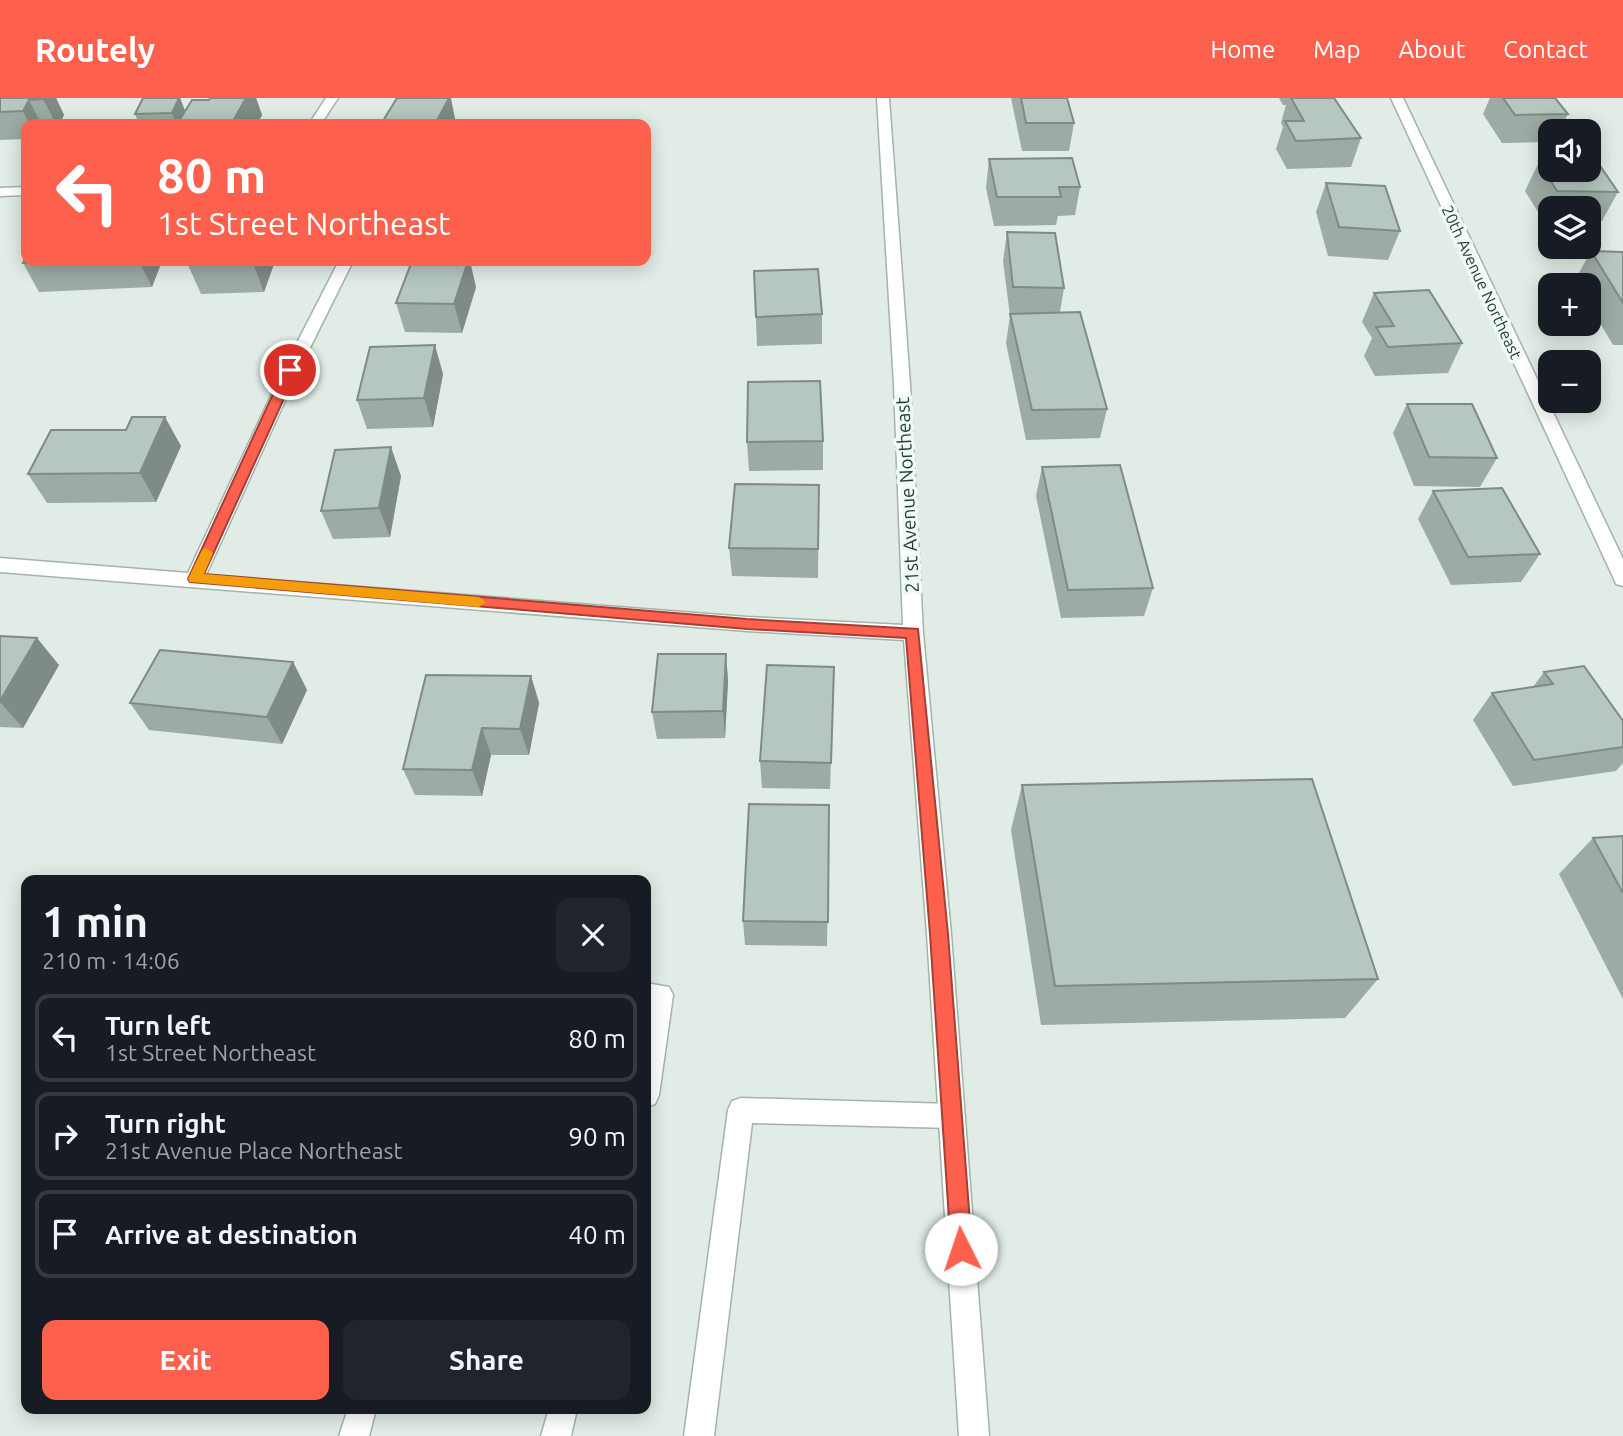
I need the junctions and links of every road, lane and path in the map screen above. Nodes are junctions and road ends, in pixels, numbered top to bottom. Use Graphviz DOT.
graph roads {
  1 [pos="332,98"];
  2 [pos="883,98"];
  3 [pos="1396,98"];
  4 [pos="318,119"];
  5 [pos="21,191"];
  6 [pos="0,192"];
  7 [pos="342,266"];
  8 [pos="0,565"];
  9 [pos="195,579"];
  10 [pos="1623,579"];
  11 [pos="913,633"];
  12 [pos="651,994"];
  13 [pos="651,1062"];
  14 [pos="952,1116"];
  15 [pos="361,1414"];
  16 [pos="562,1414"];
  17 [pos="355,1436"];
  18 [pos="556,1436"];
  19 [pos="699,1436"];
  20 [pos="974,1436"];
  1 -- 4 [label="street"];
  2 -- 11 [label="street, 21st Avenue Northeast"];
  3 -- 10 [label="street, 20th Avenue Northeast"];
  5 -- 6 [label="street"];
  7 -- 9 [label="street"];
  8 -- 9 [label="street"];
  9 -- 11 [label="street"];
  11 -- 14 [label="street, 21st Avenue Northeast"];
  12 -- 13 [label="street"];
  14 -- 19 [label="street"];
  14 -- 20 [label="street, 21st Avenue Northeast"];
  15 -- 17 [label="street"];
  16 -- 18 [label="street"];
}
